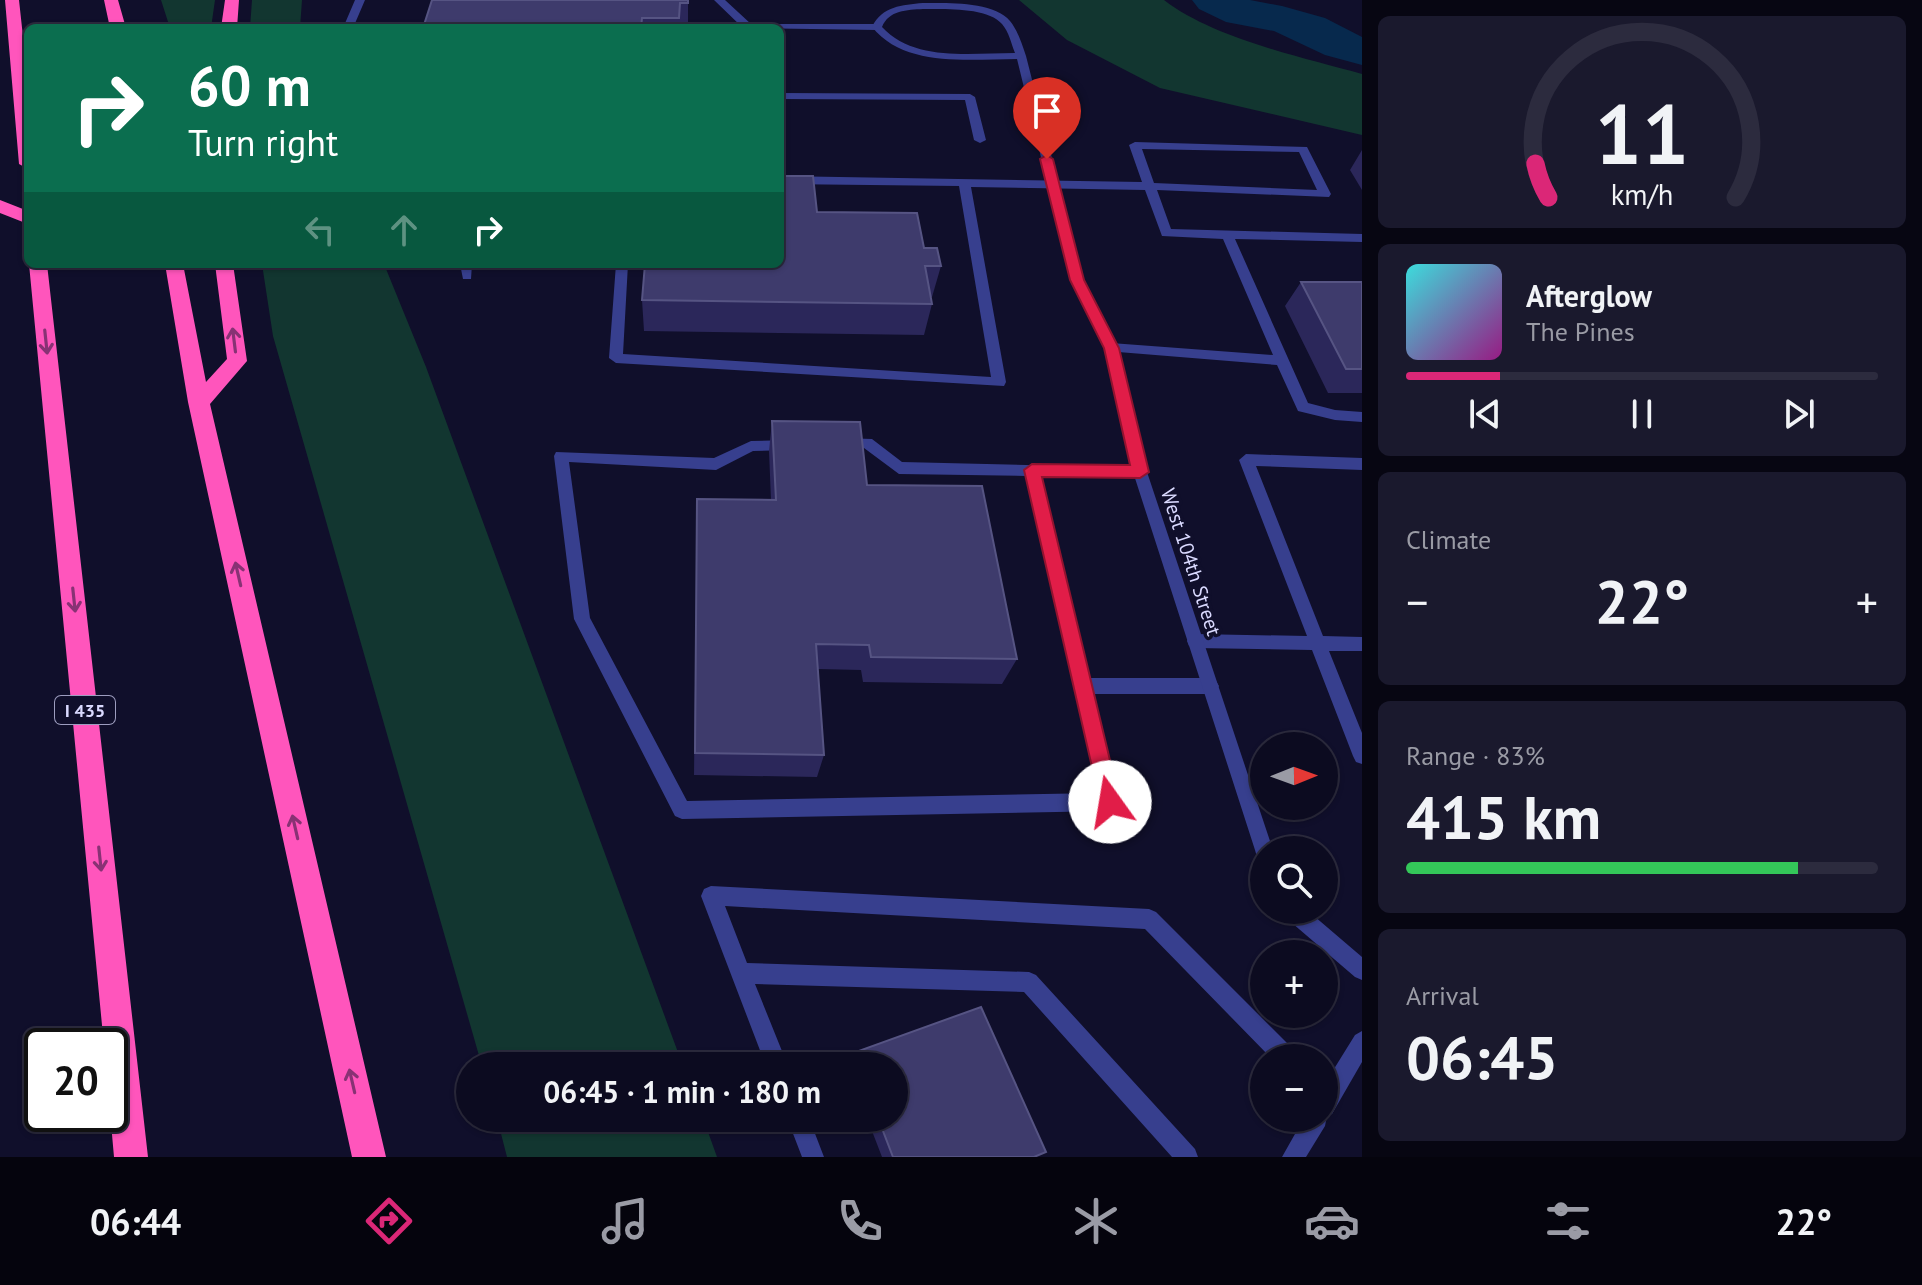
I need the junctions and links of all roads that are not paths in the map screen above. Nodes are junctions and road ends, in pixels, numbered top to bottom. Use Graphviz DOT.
graph roads {
  1 [pos="12,0"];
  2 [pos="111,0"];
  3 [pos="232,0"];
  4 [pos="360,0"];
  5 [pos="719,0"];
  6 [pos="943,4"];
  7 [pos="117,24"];
  8 [pos="229,24"];
  9 [pos="350,24"];
  10 [pos="745,24"];
  11 [pos="784,27"];
  12 [pos="877,27"];
  13 [pos="1021,56"];
  14 [pos="784,96"];
  15 [pos="24,123"];
  16 [pos="980,140"];
  17 [pos="784,180"];
  18 [pos="964,183"];
  19 [pos="1053,185"];
  20 [pos="1147,186"];
  21 [pos="0,206"];
  22 [pos="24,216"];
  23 [pos="1227,235"];
  24 [pos="1362,238"];
  25 [pos="38,268"];
  26 [pos="175,268"];
  27 [pos="225,268"];
  28 [pos="622,268"];
  29 [pos="1111,348"];
  30 [pos="1280,360"];
  31 [pos="199,402"];
  32 [pos="1362,417"];
  33 [pos="1362,464"];
  34 [pos="1032,470"];
  35 [pos="1140,472"];
  36 [pos="1195,641"];
  37 [pos="1317,643"];
  38 [pos="1362,644"];
  39 [pos="1082,686"];
  40 [pos="1210,686"];
  41 [pos="1362,756"];
  42 [pos="1259,836"];
  43 [pos="1308,924"];
  44 [pos="1362,970"];
  45 [pos="741,973"];
  46 [pos="1362,1042"];
  47 [pos="1272,1044"];
  48 [pos="772,1052"];
  49 [pos="1338,1081"];
  50 [pos="803,1132"];
  51 [pos="1307,1132"];
  52 [pos="131,1157"];
  53 [pos="369,1157"];
  54 [pos="813,1157"];
  55 [pos="1187,1157"];
  56 [pos="1293,1157"];
  1 -- 15 [label="highway"];
  2 -- 7 [label="highway"];
  3 -- 8 [label="highway"];
  4 -- 9 [label="street"];
  5 -- 10 [label="street"];
  6 -- 12 [label="street"];
  6 -- 13 [label="street, West 104th Street"];
  11 -- 12 [label="street"];
  12 -- 13 [label="street"];
  13 -- 19 [label="street, West 104th Street"];
  14 -- 16 [label="street"];
  17 -- 18 [label="street"];
  18 -- 19 [label="street"];
  18 -- 28 [label="street"];
  19 -- 20 [label="street"];
  19 -- 29 [label="street, West 104th Street"];
  20 -- 20 [label="street"];
  20 -- 23 [label="street"];
  21 -- 22 [label="highway"];
  23 -- 24 [label="street"];
  23 -- 30 [label="street"];
  25 -- 52 [label="highway, I 435, one-way"];
  26 -- 31 [label="highway"];
  31 -- 27 [label="highway, one-way"];
  29 -- 30 [label="street"];
  29 -- 35 [label="street, West 104th Street"];
  30 -- 32 [label="street"];
  53 -- 31 [label="highway, one-way"];
  33 -- 37 [label="street"];
  34 -- 35 [label="street"];
  34 -- 39 [label="street"];
  34 -- 39 [label="street"];
  35 -- 36 [label="street, West 104th Street"];
  36 -- 37 [label="street"];
  36 -- 40 [label="street, West 104th Street"];
  37 -- 38 [label="street"];
  37 -- 41 [label="street"];
  39 -- 40 [label="street"];
  40 -- 42 [label="street, West 104th Street"];
  43 -- 44 [label="street"];
  45 -- 47 [label="street"];
  45 -- 48 [label="street"];
  45 -- 55 [label="street"];
  46 -- 49 [label="street"];
  50 -- 54 [label="street"];
  51 -- 56 [label="street"];
}
